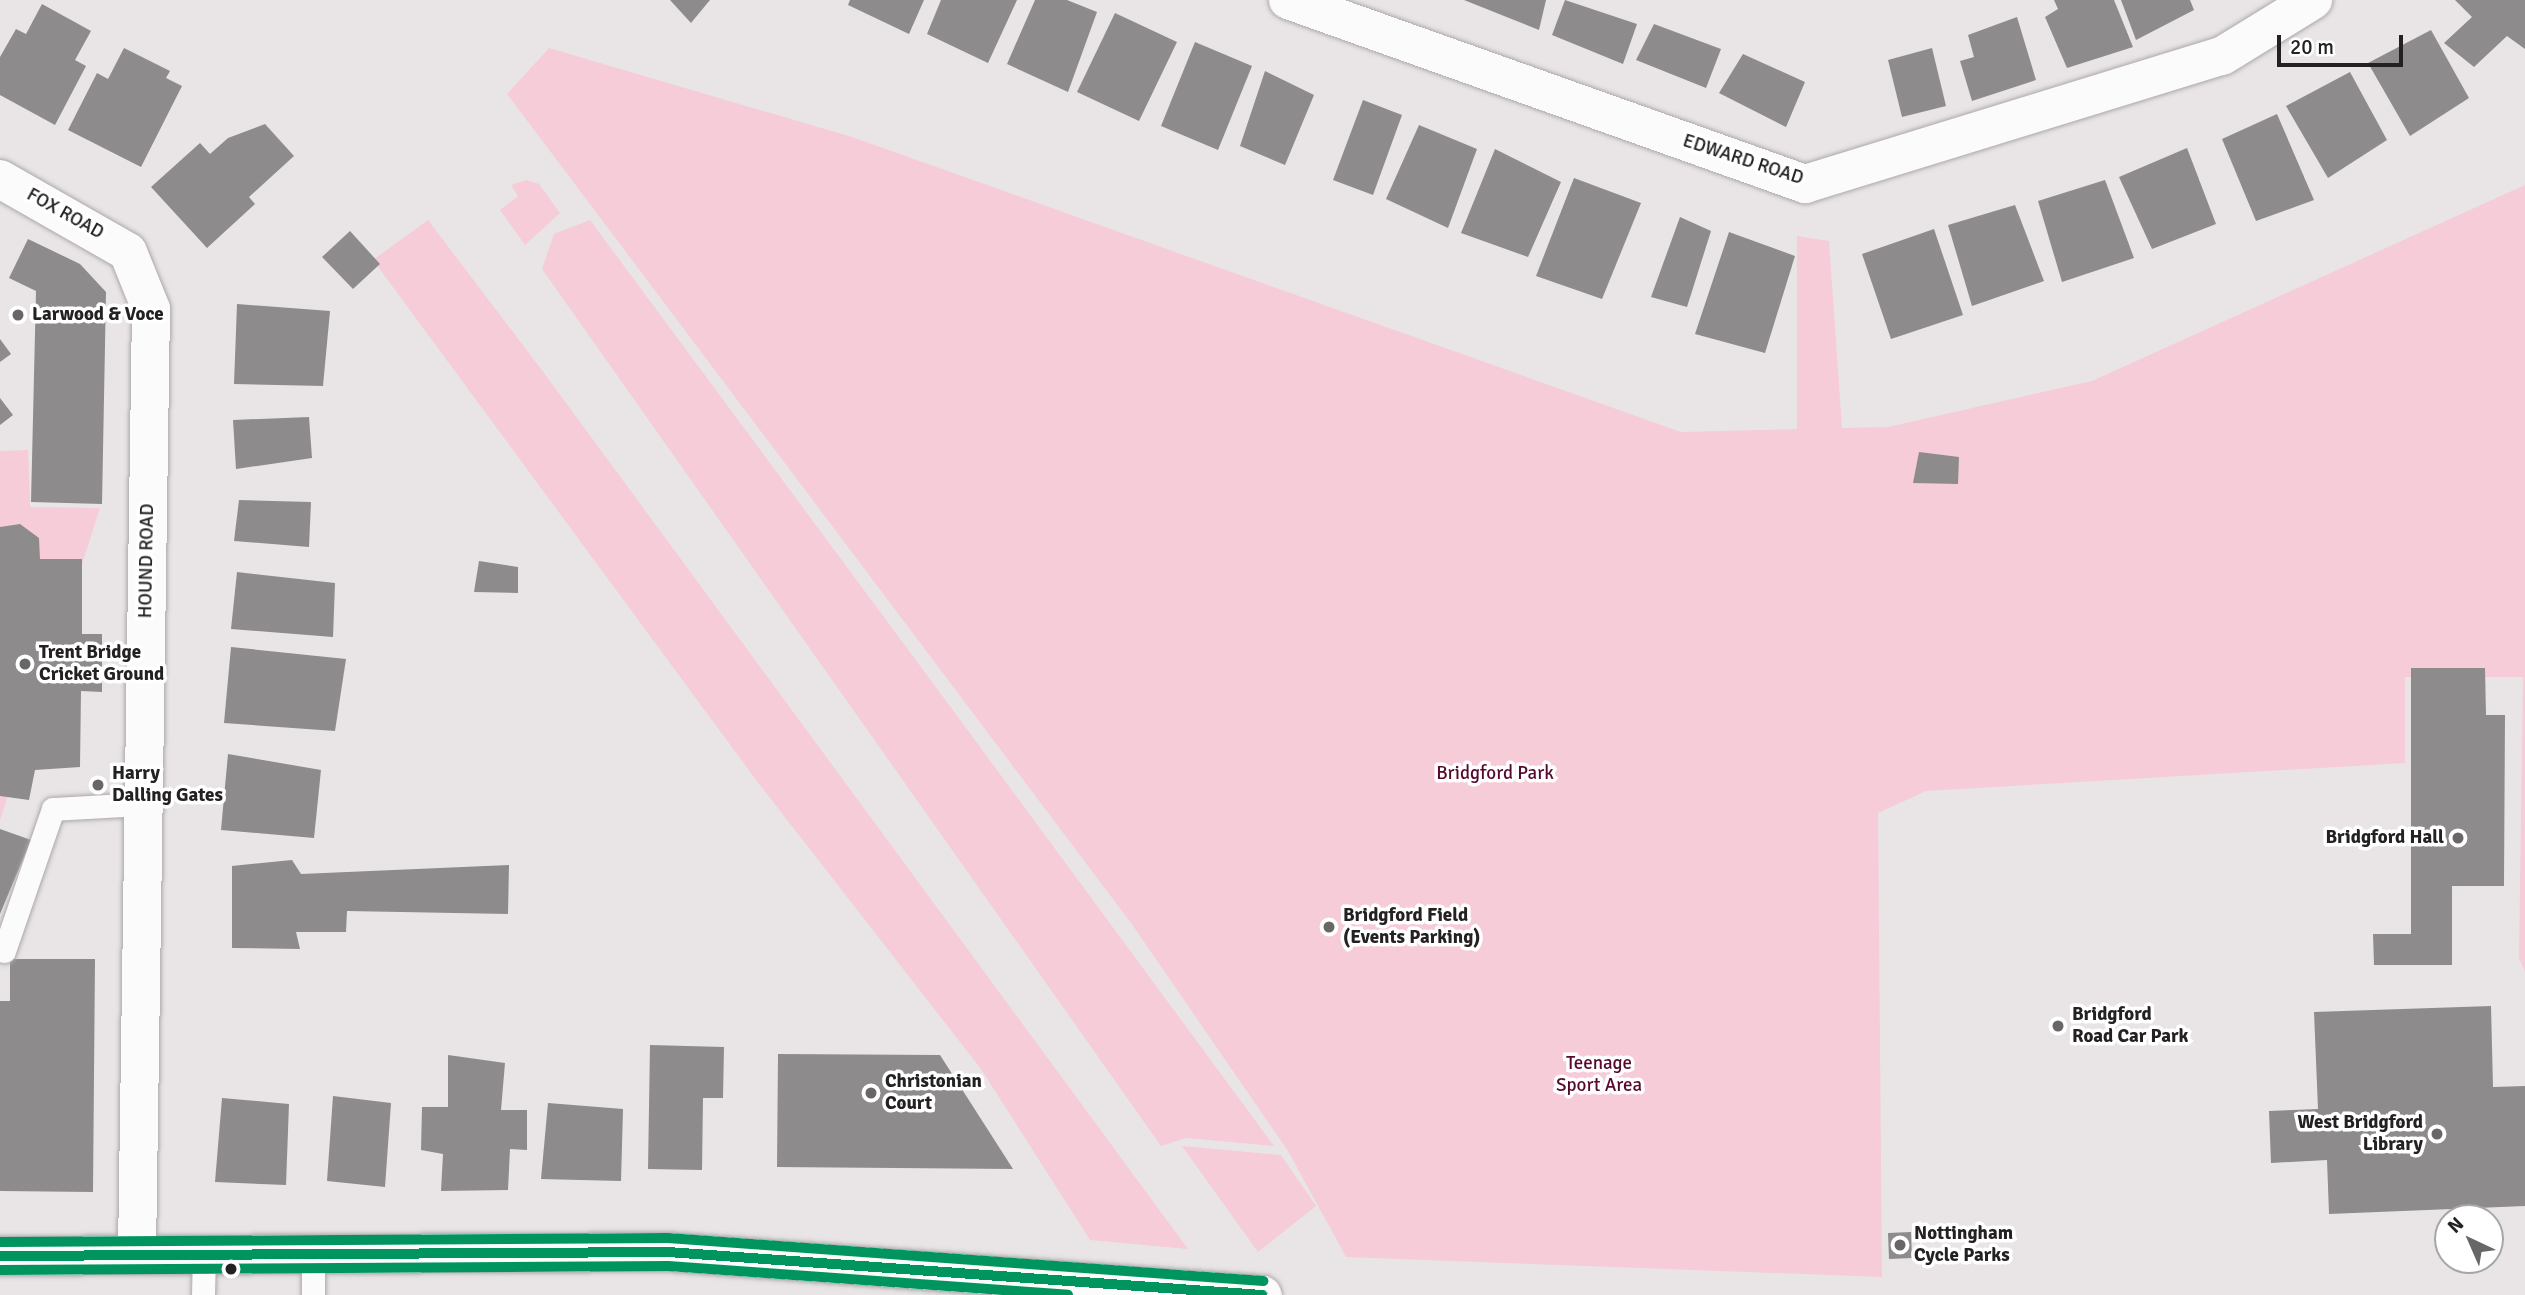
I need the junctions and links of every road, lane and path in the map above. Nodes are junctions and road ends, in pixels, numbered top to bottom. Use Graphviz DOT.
graph roads {
  1 [pos="1288,0"];
  2 [pos="2313,0"];
  3 [pos="0,179"];
  4 [pos="128,252"];
  5 [pos="143,804"];
  6 [pos="5,951"];
  7 [pos="136,1253"];
  8 [pos="204,1253"];
  9 [pos="313,1253"];
  10 [pos="0,1256"];
  11 [pos="1070,1288"];
  12 [pos="1141,1291"];
  13 [pos="203,1295"];
  14 [pos="313,1295"];
  15 [pos="1262,1295"];
  1 -- 2 [label="street, EDWARD ROAD"];
  3 -- 4 [label="street, FOX ROAD"];
  4 -- 5 [label="street, HOUND ROAD"];
  5 -- 6 [label="lane"];
  5 -- 7 [label="street, HOUND ROAD"];
  7 -- 8 [label="street"];
  7 -- 10 [label="street"];
  8 -- 9 [label="street"];
  8 -- 13 [label="lane"];
  9 -- 11 [label="street"];
  9 -- 14 [label="lane"];
  11 -- 12 [label="street"];
  12 -- 15 [label="street"];
}
